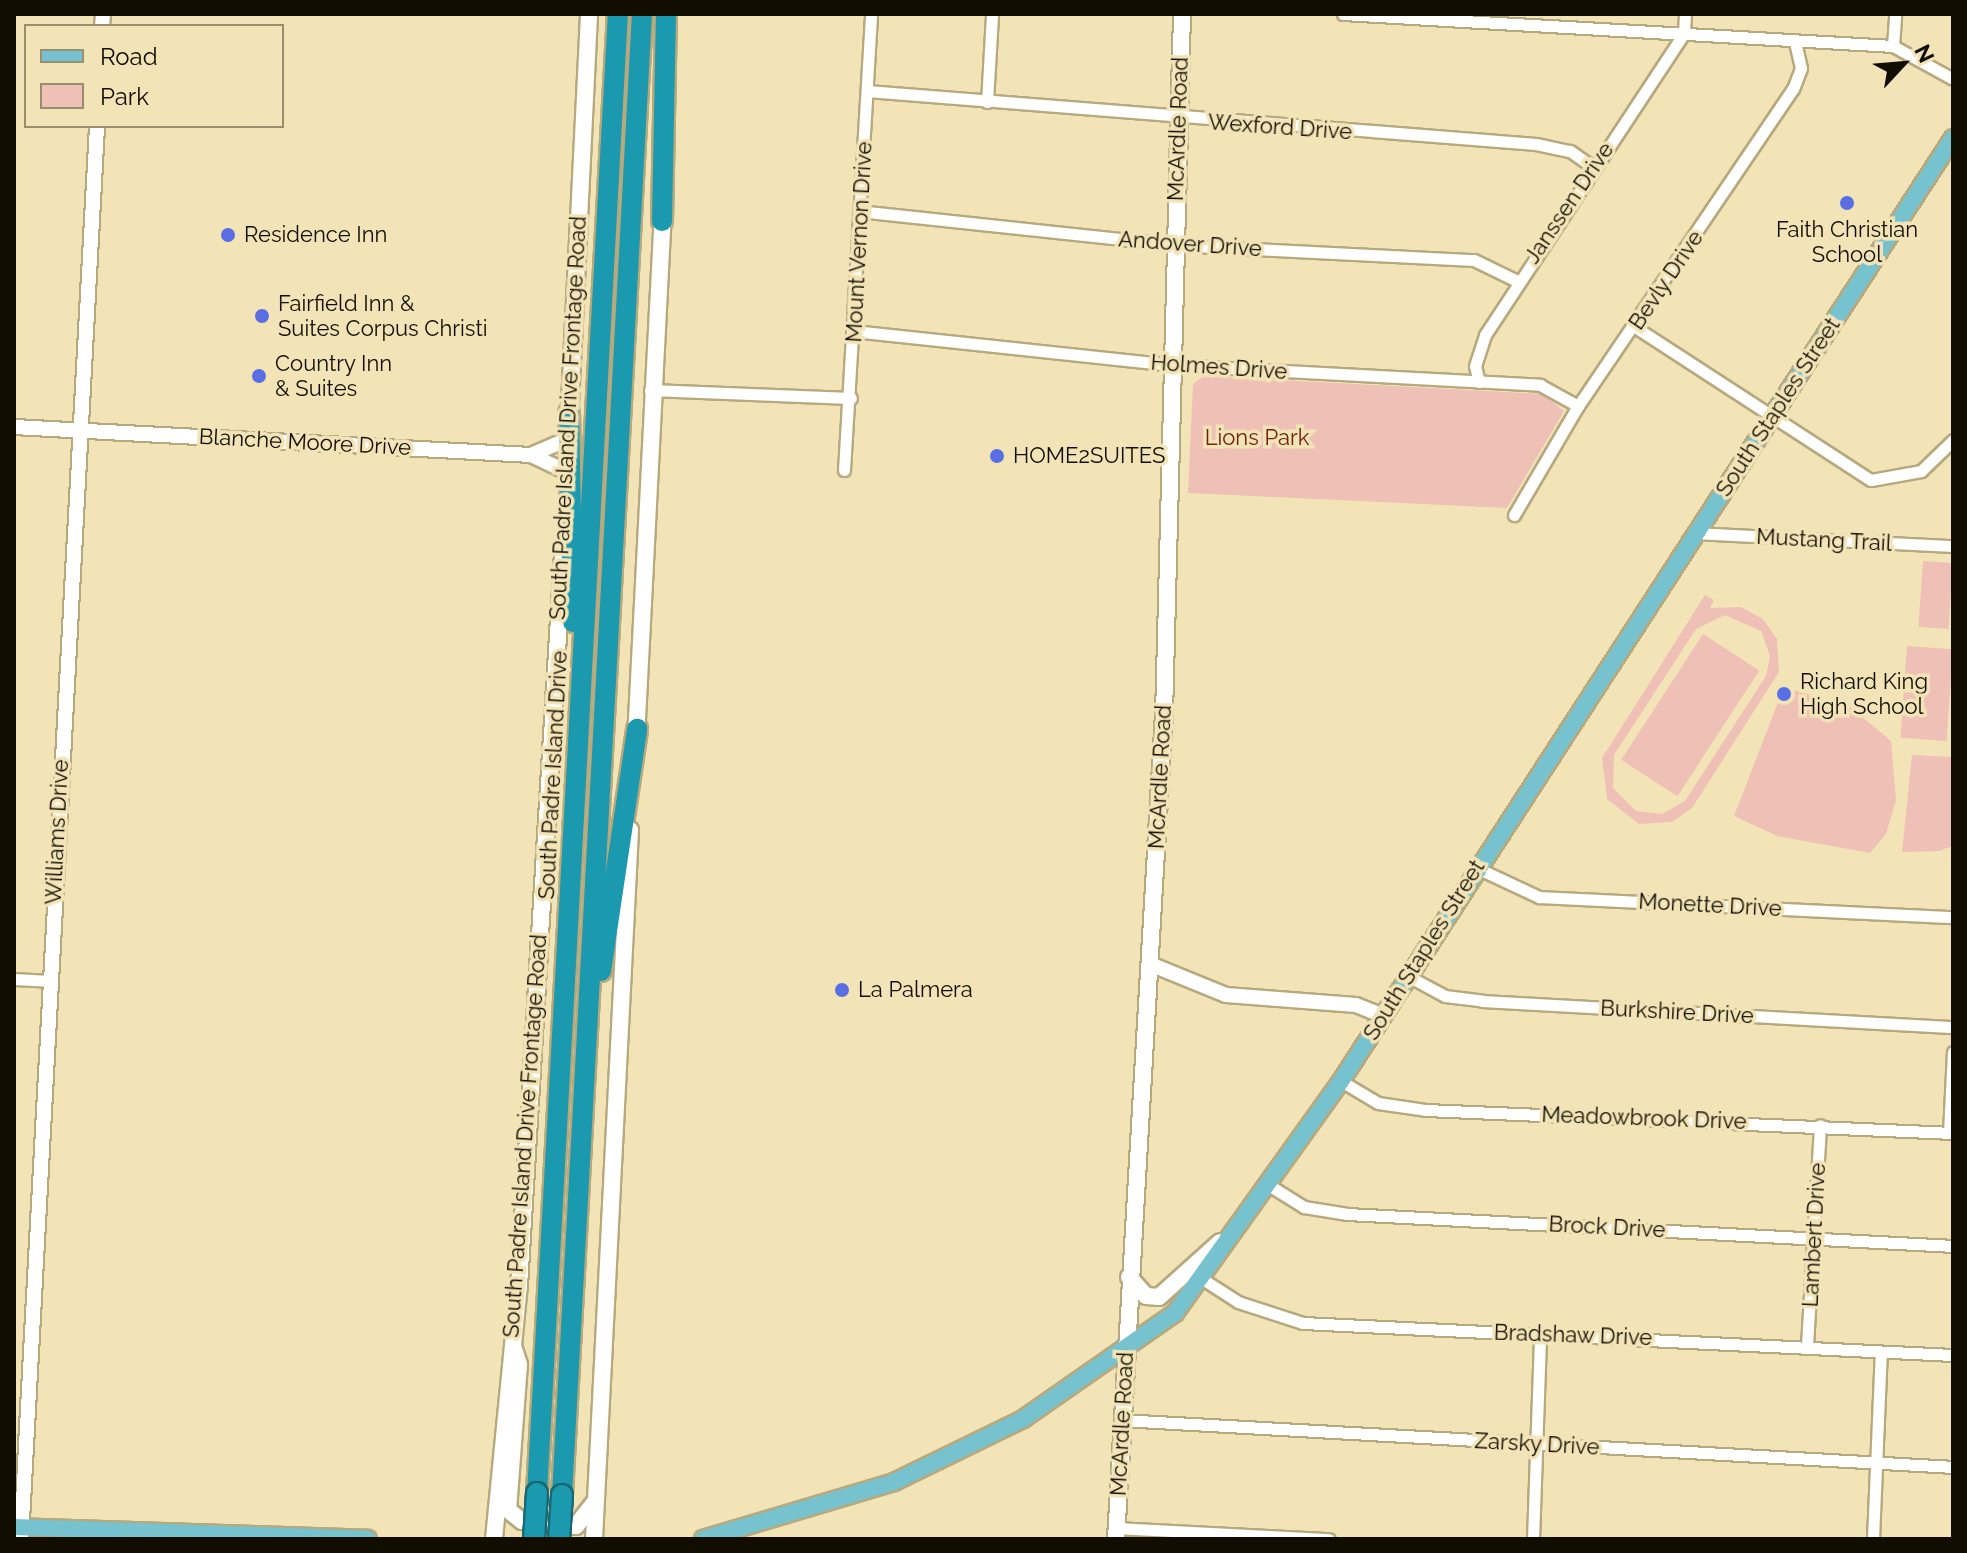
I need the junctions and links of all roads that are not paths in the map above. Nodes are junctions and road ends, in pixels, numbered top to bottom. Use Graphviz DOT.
graph roads {
  1 [pos="589,14"];
  2 [pos="618,14"];
  3 [pos="642,14"];
  4 [pos="666,14"];
  5 [pos="675,14"];
  6 [pos="871,14"];
  7 [pos="992,14"];
  8 [pos="1182,14"];
  9 [pos="1343,14"];
  10 [pos="1685,14"];
  11 [pos="1895,14"];
  12 [pos="1684,33"];
  13 [pos="1795,41"];
  14 [pos="1893,46"];
  15 [pos="1953,79"];
  16 [pos="867,91"];
  17 [pos="987,102"];
  18 [pos="1179,120"];
  19 [pos="97,128"];
  20 [pos="1953,138"];
  21 [pos="1593,167"];
  22 [pos="859,211"];
  23 [pos="662,221"];
  24 [pos="1175,245"];
  25 [pos="1517,281"];
  26 [pos="1635,327"];
  27 [pos="854,331"];
  28 [pos="1174,365"];
  29 [pos="1479,382"];
  30 [pos="650,390"];
  31 [pos="851,398"];
  32 [pos="1578,406"];
  33 [pos="569,413"];
  34 [pos="1772,417"];
  35 [pos="14,427"];
  36 [pos="79,431"];
  37 [pos="568,439"];
  38 [pos="1953,440"];
  39 [pos="531,455"];
  40 [pos="844,470"];
  41 [pos="569,473"];
  42 [pos="1514,515"];
  43 [pos="1694,533"];
  44 [pos="1953,546"];
  45 [pos="637,729"];
  46 [pos="578,765"];
  47 [pos="1475,867"];
  48 [pos="1953,917"];
  49 [pos="1150,964"];
  50 [pos="1406,975"];
  51 [pos="14,979"];
  52 [pos="49,981"];
  53 [pos="587,1013"];
  54 [pos="1381,1015"];
  55 [pos="1953,1027"];
  56 [pos="1953,1052"];
  57 [pos="1341,1081"];
  58 [pos="1820,1125"];
  59 [pos="1951,1133"];
  60 [pos="1267,1184"];
  61 [pos="1244,1220"];
  62 [pos="1815,1238"];
  63 [pos="1953,1246"];
  64 [pos="1129,1277"];
  65 [pos="1204,1280"];
  66 [pos="1540,1334"];
  67 [pos="511,1341"];
  68 [pos="1807,1345"];
  69 [pos="1881,1352"];
  70 [pos="1126,1353"];
  71 [pos="1953,1355"];
  72 [pos="1121,1420"];
  73 [pos="603,1434"];
  74 [pos="1535,1444"];
  75 [pos="1875,1464"];
  76 [pos="1953,1467"];
  77 [pos="19,1531"];
  78 [pos="1116,1534"];
  79 [pos="368,1539"];
  80 [pos="494,1539"];
  81 [pos="534,1539"];
  82 [pos="559,1539"];
  83 [pos="594,1539"];
  84 [pos="703,1539"];
  85 [pos="1329,1539"];
  86 [pos="1533,1539"];
  87 [pos="1873,1539"];
  1 -- 33 [label="main road, South Padre Island Drive Frontage Road"];
  2 -- 46 [label="highway, South Padre Island Drive"];
  3 -- 53 [label="highway"];
  4 -- 23 [label="highway"];
  5 -- 23 [label="main road"];
  6 -- 16 [label="street, Mount Vernon Drive"];
  7 -- 17 [label="street"];
  8 -- 18 [label="main road, McArdle Road"];
  9 -- 12 [label="street"];
  10 -- 12 [label="street"];
  11 -- 14 [label="street"];
  12 -- 13 [label="street"];
  12 -- 21 [label="street, Janssen Drive"];
  13 -- 14 [label="street"];
  13 -- 26 [label="street, Bevly Drive"];
  14 -- 15 [label="street"];
  16 -- 17 [label="street, Wexford Drive"];
  16 -- 22 [label="street, Mount Vernon Drive"];
  17 -- 18 [label="street, Wexford Drive"];
  18 -- 21 [label="street, Wexford Drive"];
  18 -- 24 [label="main road, McArdle Road"];
  19 -- 36 [label="street, Williams Drive"];
  20 -- 34 [label="main road, South Staples Street"];
  21 -- 25 [label="street, Janssen Drive"];
  22 -- 24 [label="street, Andover Drive"];
  22 -- 27 [label="street, Mount Vernon Drive"];
  23 -- 30 [label="main road"];
  24 -- 25 [label="street, Andover Drive"];
  24 -- 28 [label="main road, McArdle Road"];
  25 -- 29 [label="street, Janssen Drive"];
  26 -- 32 [label="street, Bevly Drive"];
  26 -- 34 [label="street"];
  27 -- 28 [label="street, Holmes Drive"];
  27 -- 31 [label="street, Mount Vernon Drive"];
  28 -- 29 [label="street, Holmes Drive"];
  28 -- 49 [label="main road, McArdle Road"];
  29 -- 32 [label="street, Holmes Drive"];
  30 -- 31 [label="street"];
  30 -- 45 [label="main road"];
  31 -- 40 [label="street, Mount Vernon Drive"];
  32 -- 42 [label="street, Bevly Drive"];
  33 -- 37 [label="main road, South Padre Island Drive Frontage Road"];
  33 -- 46 [label="highway"];
  34 -- 38 [label="street"];
  34 -- 43 [label="main road, South Staples Street"];
  35 -- 36 [label="street, Blanche Moore Drive"];
  36 -- 39 [label="street, Blanche Moore Drive"];
  36 -- 52 [label="street, Williams Drive"];
  37 -- 39 [label="street, Blanche Moore Drive"];
  37 -- 41 [label="main road, South Padre Island Drive Frontage Road"];
  39 -- 41 [label="street, Blanche Moore Drive"];
  41 -- 67 [label="main road, South Padre Island Drive Frontage Road"];
  43 -- 44 [label="street, Mustang Trail"];
  43 -- 47 [label="main road, South Staples Street"];
  45 -- 53 [label="highway"];
  45 -- 73 [label="main road"];
  46 -- 81 [label="highway, South Padre Island Drive, bridge"];
  47 -- 48 [label="street, Monette Drive"];
  47 -- 50 [label="main road, South Staples Street"];
  49 -- 54 [label="street"];
  49 -- 64 [label="main road, McArdle Road"];
  50 -- 54 [label="main road, South Staples Street"];
  50 -- 55 [label="street, Burkshire Drive"];
  51 -- 52 [label="street"];
  52 -- 77 [label="street, Williams Drive"];
  53 -- 82 [label="highway, bridge"];
  54 -- 57 [label="main road, South Staples Street"];
  56 -- 59 [label="street"];
  57 -- 58 [label="street, Meadowbrook Drive"];
  57 -- 60 [label="main road, South Staples Street"];
  58 -- 59 [label="street, Meadowbrook Drive"];
  58 -- 62 [label="street, Lambert Drive"];
  60 -- 61 [label="main road, South Staples Street"];
  60 -- 62 [label="street, Brock Drive"];
  61 -- 64 [label="main road"];
  61 -- 65 [label="main road, South Staples Street"];
  62 -- 63 [label="street, Brock Drive"];
  62 -- 68 [label="street, Lambert Drive"];
  64 -- 70 [label="main road, McArdle Road"];
  65 -- 66 [label="street, Bradshaw Drive"];
  65 -- 70 [label="main road, South Staples Street"];
  66 -- 68 [label="street, Bradshaw Drive"];
  66 -- 74 [label="street"];
  67 -- 73 [label="main road"];
  67 -- 80 [label="main road, South Padre Island Drive Frontage Road"];
  68 -- 69 [label="street, Bradshaw Drive"];
  69 -- 71 [label="street, Bradshaw Drive"];
  69 -- 75 [label="street"];
  70 -- 72 [label="main road, McArdle Road"];
  70 -- 84 [label="main road, South Staples Street"];
  72 -- 74 [label="street, Zarsky Drive"];
  72 -- 78 [label="main road, McArdle Road"];
  73 -- 83 [label="main road"];
  74 -- 75 [label="street, Zarsky Drive"];
  74 -- 86 [label="street"];
  75 -- 76 [label="street, Zarsky Drive"];
  75 -- 87 [label="street"];
  77 -- 79 [label="main road"];
  78 -- 85 [label="street"];
}
